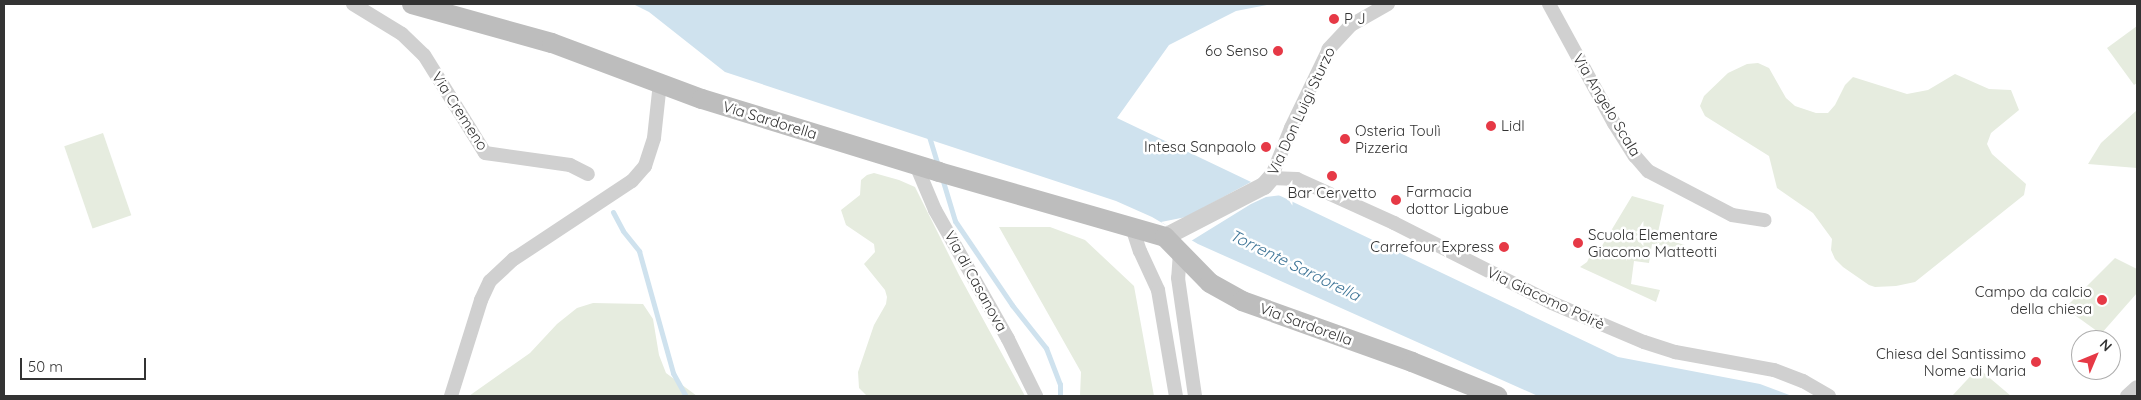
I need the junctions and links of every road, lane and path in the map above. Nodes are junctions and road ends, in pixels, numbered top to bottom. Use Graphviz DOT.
graph roads {
  1 [pos="353,4"];
  2 [pos="412,4"];
  3 [pos="1388,4"];
  4 [pos="1549,4"];
  5 [pos="660,83"];
  6 [pos="916,165"];
  7 [pos="588,174"];
  8 [pos="1268,182"];
  9 [pos="1765,220"];
  10 [pos="1132,227"];
  11 [pos="1174,241"];
  12 [pos="2137,387"];
  13 [pos="452,396"];
  14 [pos="1036,396"];
  15 [pos="1176,396"];
  16 [pos="1194,396"];
  17 [pos="1497,396"];
  18 [pos="1829,396"];
  19 [pos="2127,396"];
  1 -- 7 [label="street, Via Cremeno"];
  2 -- 5 [label="main road, Via Sardorella"];
  3 -- 8 [label="street, Via Don Luigi Sturzo"];
  4 -- 9 [label="street, Via Angelo Scala"];
  5 -- 6 [label="main road, Via Sardorella"];
  5 -- 13 [label="street"];
  6 -- 10 [label="main road, Via Sardorella"];
  6 -- 14 [label="street, Via di Casanova"];
  8 -- 11 [label="street"];
  8 -- 18 [label="street, Via Giacomo Poirè"];
  10 -- 11 [label="main road, Via Sardorella"];
  10 -- 15 [label="street"];
  11 -- 16 [label="street"];
  11 -- 17 [label="main road, Via Sardorella"];
  12 -- 19 [label="street"];
}
